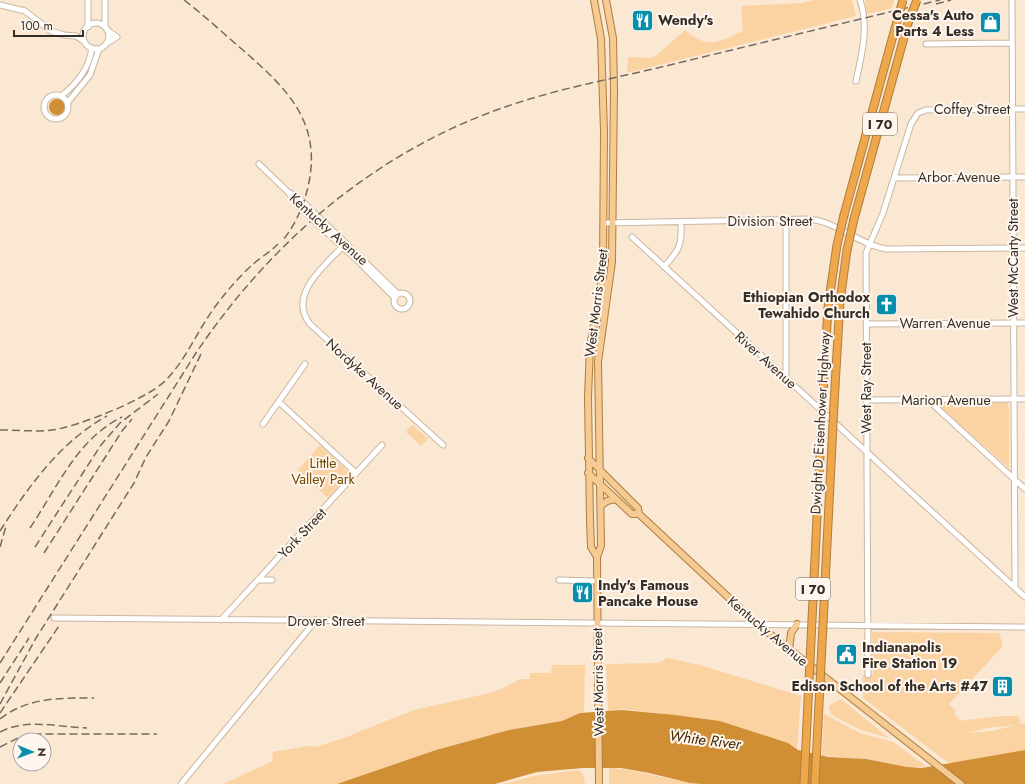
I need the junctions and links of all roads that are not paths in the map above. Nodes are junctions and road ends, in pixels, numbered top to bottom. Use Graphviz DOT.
graph roads {
  1 [pos="88,0"];
  2 [pos="105,0"];
  3 [pos="594,0"];
  4 [pos="606,0"];
  5 [pos="860,0"];
  6 [pos="903,0"];
  7 [pos="916,0"];
  8 [pos="1012,0"];
  9 [pos="0,5"];
  10 [pos="86,28"];
  11 [pos="106,28"];
  12 [pos="76,36"];
  13 [pos="84,42"];
  14 [pos="1011,43"];
  15 [pos="926,44"];
  16 [pos="92,48"];
  17 [pos="99,49"];
  18 [pos="856,80"];
  19 [pos="61,96"];
  20 [pos="68,102"];
  21 [pos="1012,109"];
  22 [pos="1025,109"];
  23 [pos="920,112"];
  24 [pos="259,164"];
  25 [pos="1012,177"];
  26 [pos="1025,177"];
  27 [pos="894,178"];
  28 [pos="786,220"];
  29 [pos="681,222"];
  30 [pos="604,223"];
  31 [pos="613,223"];
  32 [pos="632,237"];
  33 [pos="869,244"];
  34 [pos="344,245"];
  35 [pos="1013,248"];
  36 [pos="1025,248"];
  37 [pos="664,267"];
  38 [pos="602,277"];
  39 [pos="396,296"];
  40 [pos="604,319"];
  41 [pos="1013,323"];
  42 [pos="1025,323"];
  43 [pos="866,324"];
  44 [pos="594,326"];
  45 [pos="305,364"];
  46 [pos="598,377"];
  47 [pos="786,378"];
  48 [pos="1014,399"];
  49 [pos="1025,399"];
  50 [pos="867,400"];
  51 [pos="928,400"];
  52 [pos="279,402"];
  53 [pos="263,424"];
  54 [pos="382,445"];
  55 [pos="443,445"];
  56 [pos="866,452"];
  57 [pos="588,458"];
  58 [pos="600,471"];
  59 [pos="356,473"];
  60 [pos="588,473"];
  61 [pos="1014,479"];
  62 [pos="600,484"];
  63 [pos="1025,489"];
  64 [pos="615,499"];
  65 [pos="601,506"];
  66 [pos="638,514"];
  67 [pos="598,557"];
  68 [pos="258,580"];
  69 [pos="272,580"];
  70 [pos="559,580"];
  71 [pos="597,581"];
  72 [pos="1015,588"];
  73 [pos="1025,597"];
  74 [pos="54,618"];
  75 [pos="221,620"];
  76 [pos="316,620"];
  77 [pos="598,623"];
  78 [pos="758,624"];
  79 [pos="797,624"];
  80 [pos="868,625"];
  81 [pos="1025,627"];
  82 [pos="789,650"];
  83 [pos="868,675"];
  84 [pos="181,784"];
  85 [pos="599,784"];
  86 [pos="804,784"];
  87 [pos="815,784"];
  88 [pos="961,784"];
  1 -- 10 [label="street"];
  2 -- 11 [label="street"];
  3 -- 30 [label="main road, West Morris Street"];
  4 -- 31 [label="main road, West Morris Street"];
  5 -- 18 [label="street"];
  6 -- 86 [label="highway, Dwight D Eisenhower Highway / I 70, bridge"];
  7 -- 87 [label="highway, Dwight D Eisenhower Highway / I 70, bridge"];
  8 -- 14 [label="street, West McCarty Street"];
  9 -- 12 [label="street"];
  10 -- 11 [label="street"];
  10 -- 12 [label="street"];
  10 -- 13 [label="street"];
  11 -- 17 [label="street"];
  12 -- 13 [label="street"];
  13 -- 16 [label="street"];
  14 -- 15 [label="street"];
  14 -- 21 [label="street, West McCarty Street"];
  16 -- 17 [label="street"];
  16 -- 19 [label="street"];
  17 -- 20 [label="street"];
  19 -- 20 [label="street"];
  19 -- 20 [label="street"];
  21 -- 22 [label="street, Coffey Street"];
  21 -- 23 [label="street, Coffey Street"];
  21 -- 25 [label="street, West McCarty Street"];
  23 -- 27 [label="street, West Ray Street"];
  24 -- 34 [label="street, Kentucky Avenue"];
  25 -- 26 [label="street, Arbor Avenue"];
  25 -- 27 [label="street, Arbor Avenue"];
  25 -- 35 [label="street, West McCarty Street"];
  27 -- 33 [label="street, West Ray Street"];
  28 -- 29 [label="street, Division Street"];
  28 -- 33 [label="street, Division Street"];
  28 -- 47 [label="street"];
  29 -- 31 [label="street, Division Street"];
  29 -- 37 [label="street"];
  30 -- 31 [label="street, Division Street"];
  30 -- 38 [label="main road, West Morris Street"];
  31 -- 40 [label="main road, West Morris Street"];
  32 -- 37 [label="street, River Avenue"];
  33 -- 35 [label="street, Division Street"];
  33 -- 43 [label="street, West Ray Street"];
  34 -- 39 [label="street, Kentucky Avenue"];
  34 -- 55 [label="street, Nordyke Avenue"];
  35 -- 36 [label="street, Division Street"];
  35 -- 41 [label="street, West McCarty Street"];
  37 -- 47 [label="street, River Avenue"];
  38 -- 40 [label="main road"];
  38 -- 44 [label="main road, West Morris Street"];
  40 -- 46 [label="main road, West Morris Street"];
  41 -- 42 [label="street, Warren Avenue"];
  41 -- 43 [label="street, Warren Avenue"];
  41 -- 48 [label="street, West McCarty Street"];
  43 -- 50 [label="street, West Ray Street"];
  44 -- 46 [label="main road"];
  44 -- 57 [label="main road, West Morris Street"];
  45 -- 52 [label="street"];
  46 -- 58 [label="main road, West Morris Street"];
  47 -- 56 [label="street, River Avenue"];
  48 -- 49 [label="street, Marion Avenue"];
  48 -- 51 [label="street, Marion Avenue"];
  48 -- 61 [label="street, West McCarty Street"];
  50 -- 51 [label="street, Marion Avenue"];
  50 -- 56 [label="street, West Ray Street"];
  51 -- 61 [label="street"];
  52 -- 53 [label="street"];
  52 -- 59 [label="street"];
  54 -- 59 [label="street, York Street"];
  56 -- 72 [label="street, River Avenue"];
  56 -- 80 [label="street, West Ray Street"];
  57 -- 58 [label="main road, Kentucky Avenue"];
  57 -- 60 [label="main road, West Morris Street"];
  58 -- 62 [label="main road, West Morris Street"];
  58 -- 66 [label="main road, Kentucky Avenue"];
  59 -- 68 [label="street, York Street"];
  60 -- 62 [label="main road, Kentucky Avenue"];
  60 -- 67 [label="main road, West Morris Street"];
  61 -- 63 [label="street"];
  61 -- 72 [label="street, West McCarty Street"];
  62 -- 64 [label="main road, Kentucky Avenue"];
  62 -- 65 [label="main road, West Morris Street"];
  64 -- 65 [label="main road"];
  64 -- 66 [label="main road, Kentucky Avenue"];
  65 -- 67 [label="main road, West Morris Street"];
  66 -- 78 [label="main road, Kentucky Avenue"];
  67 -- 71 [label="main road, West Morris Street"];
  68 -- 69 [label="street"];
  68 -- 75 [label="street, York Street"];
  70 -- 71 [label="street"];
  71 -- 77 [label="main road, West Morris Street"];
  72 -- 73 [label="street, River Avenue"];
  74 -- 75 [label="street, Drover Street"];
  75 -- 76 [label="street, Drover Street"];
  76 -- 77 [label="street, Drover Street"];
  76 -- 84 [label="street"];
  77 -- 78 [label="street, Drover Street"];
  77 -- 85 [label="main road, West Morris Street"];
  78 -- 79 [label="street, Drover Street"];
  78 -- 82 [label="main road, Kentucky Avenue"];
  79 -- 80 [label="street, Drover Street"];
  79 -- 82 [label="main road"];
  80 -- 81 [label="street, Drover Street"];
  80 -- 83 [label="street, West Ray Street"];
  82 -- 88 [label="main road, Kentucky Avenue"];
}
